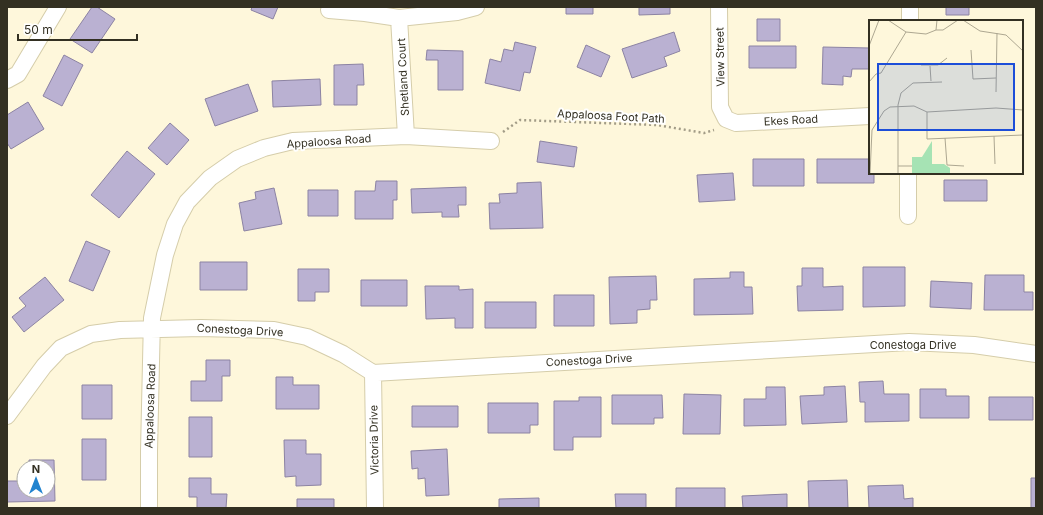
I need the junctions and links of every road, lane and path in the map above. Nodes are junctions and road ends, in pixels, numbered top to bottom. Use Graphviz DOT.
graph roads {
  1 [pos="58,7"];
  2 [pos="476,7"];
  3 [pos="719,7"];
  4 [pos="910,7"];
  5 [pos="329,10"];
  6 [pos="399,18"];
  7 [pos="910,20"];
  8 [pos="7,80"];
  9 [pos="869,116"];
  10 [pos="736,123"];
  11 [pos="406,136"];
  12 [pos="491,141"];
  13 [pos="908,174"];
  14 [pos="908,216"];
  15 [pos="152,329"];
  16 [pos="1036,354"];
  17 [pos="373,373"];
  18 [pos="7,416"];
  19 [pos="150,508"];
  20 [pos="375,508"];
  1 -- 8 [label="street"];
  2 -- 6 [label="street"];
  3 -- 10 [label="street, View Street"];
  4 -- 7 [label="street"];
  5 -- 6 [label="street"];
  6 -- 11 [label="street, Shetland Court"];
  9 -- 10 [label="street, Ekes Road"];
  10 -- 12 [label="path, Appaloosa Foot Path"];
  11 -- 12 [label="street, Appaloosa Road"];
  11 -- 15 [label="street, Appaloosa Road"];
  13 -- 14 [label="street"];
  15 -- 17 [label="street, Conestoga Drive"];
  15 -- 18 [label="street, Conestoga Drive"];
  15 -- 19 [label="street, Appaloosa Road"];
  16 -- 17 [label="street, Conestoga Drive"];
  17 -- 20 [label="street, Victoria Drive"];
}
